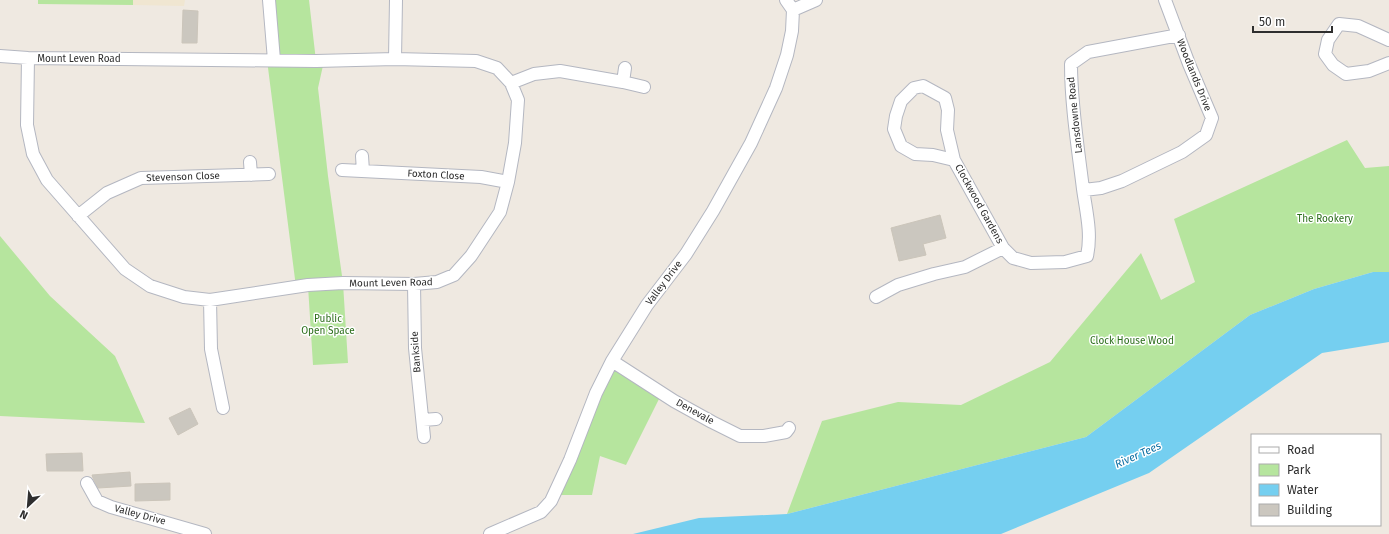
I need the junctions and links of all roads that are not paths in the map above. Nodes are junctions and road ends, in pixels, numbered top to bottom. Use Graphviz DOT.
graph roads {
  1 [pos="269,0"];
  2 [pos="396,0"];
  3 [pos="816,0"];
  4 [pos="1165,0"];
  5 [pos="789,5"];
  6 [pos="1179,36"];
  7 [pos="1389,40"];
  8 [pos="0,56"];
  9 [pos="28,58"];
  10 [pos="274,60"];
  11 [pos="395,60"];
  12 [pos="1389,63"];
  13 [pos="626,68"];
  14 [pos="623,82"];
  15 [pos="511,83"];
  16 [pos="644,87"];
  17 [pos="362,156"];
  18 [pos="954,160"];
  19 [pos="250,162"];
  20 [pos="342,170"];
  21 [pos="363,171"];
  22 [pos="269,174"];
  23 [pos="252,175"];
  24 [pos="508,182"];
  25 [pos="1084,190"];
  26 [pos="78,216"];
  27 [pos="1003,248"];
  28 [pos="1087,256"];
  29 [pos="414,284"];
  30 [pos="881,298"];
  31 [pos="210,300"];
  32 [pos="612,361"];
  33 [pos="223,408"];
  34 [pos="436,418"];
  35 [pos="422,420"];
  36 [pos="786,427"];
  37 [pos="424,437"];
  38 [pos="87,483"];
  39 [pos="204,534"];
  40 [pos="490,534"];
  1 -- 10 [label="street"];
  2 -- 11 [label="street"];
  3 -- 5 [label="street"];
  4 -- 6 [label="street, Woodlands Drive"];
  5 -- 32 [label="street, Valley Drive"];
  6 -- 25 [label="street, Lansdowne Road"];
  6 -- 25 [label="street, Woodlands Drive"];
  7 -- 12 [label="street"];
  8 -- 9 [label="street"];
  9 -- 10 [label="street, Mount Leven Road"];
  9 -- 26 [label="street, Mount Leven Road"];
  10 -- 11 [label="street, Mount Leven Road"];
  11 -- 15 [label="street, Mount Leven Road"];
  13 -- 14 [label="street"];
  14 -- 15 [label="street"];
  14 -- 16 [label="street"];
  15 -- 24 [label="street, Mount Leven Road"];
  17 -- 21 [label="street"];
  18 -- 18 [label="street, Clockwood Gardens"];
  18 -- 27 [label="street, Clockwood Gardens"];
  19 -- 23 [label="street"];
  20 -- 21 [label="street, Foxton Close"];
  21 -- 24 [label="street, Foxton Close"];
  22 -- 23 [label="street, Stevenson Close"];
  23 -- 26 [label="street, Stevenson Close"];
  24 -- 29 [label="street, Mount Leven Road"];
  25 -- 28 [label="street, Lansdowne Road"];
  26 -- 31 [label="street, Mount Leven Road"];
  27 -- 28 [label="street, Clockwood Gardens"];
  27 -- 30 [label="street, Clockwood Gardens"];
  29 -- 31 [label="street, Mount Leven Road"];
  29 -- 35 [label="street, Bankside"];
  31 -- 33 [label="street"];
  32 -- 36 [label="street, Denevale"];
  32 -- 40 [label="street, Valley Drive"];
  34 -- 35 [label="street"];
  35 -- 37 [label="street, Bankside"];
  38 -- 39 [label="street, Valley Drive"];
}
